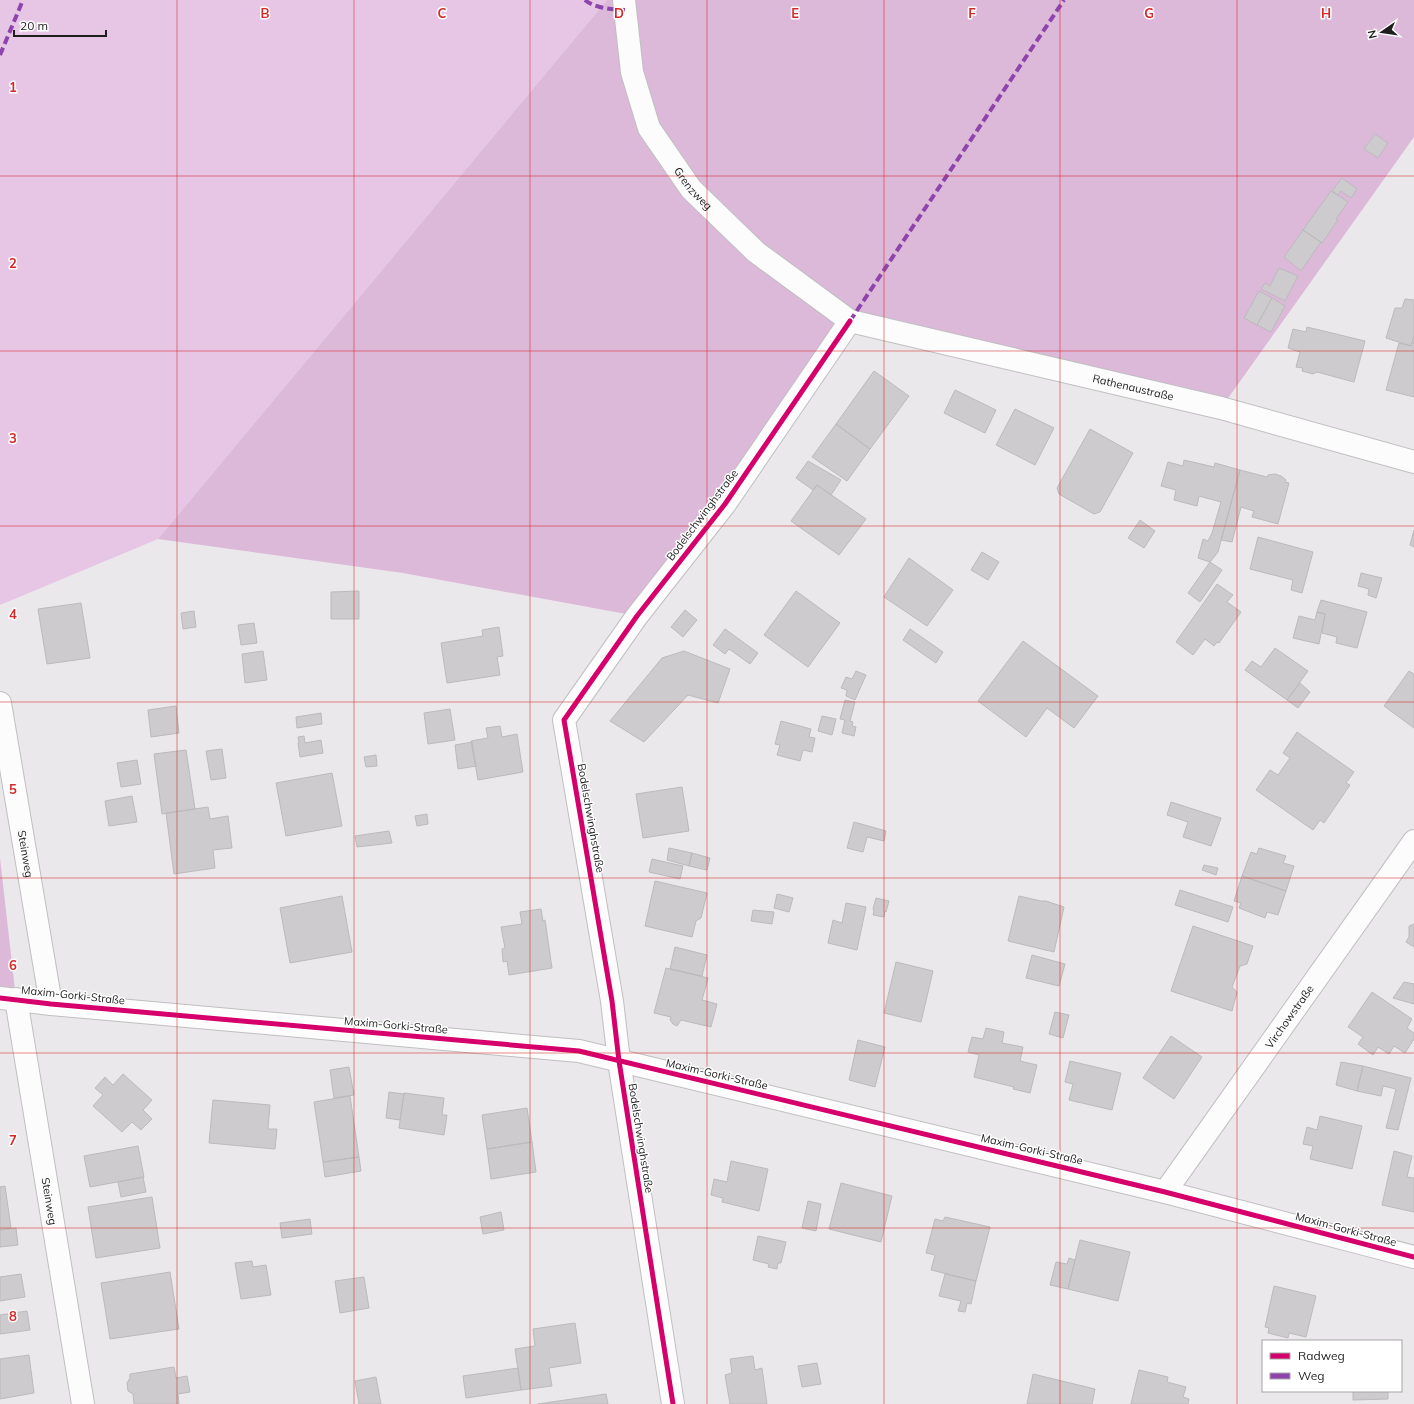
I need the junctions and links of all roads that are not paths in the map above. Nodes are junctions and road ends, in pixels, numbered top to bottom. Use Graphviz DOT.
graph roads {
  1 [pos="624,0"];
  2 [pos="850,321"];
  3 [pos="1414,462"];
  4 [pos="0,704"];
  5 [pos="1414,841"];
  6 [pos="8,998"];
  7 [pos="51,1004"];
  8 [pos="619,1061"];
  9 [pos="1165,1192"];
  10 [pos="1414,1257"];
  11 [pos="83,1404"];
  12 [pos="673,1404"];
  1 -- 2 [label="street, Grenzweg"];
  2 -- 3 [label="street, Rathenaustraße"];
  2 -- 8 [label="street, Bodelschwinghstraße"];
  4 -- 7 [label="street, Steinweg"];
  5 -- 9 [label="street, Virchowstraße"];
  6 -- 7 [label="street, Maxim-Gorki-Straße"];
  6 -- 11 [label="street, Steinweg"];
  7 -- 8 [label="street, Maxim-Gorki-Straße"];
  8 -- 9 [label="street, Maxim-Gorki-Straße"];
  8 -- 12 [label="street, Bodelschwinghstraße"];
  9 -- 10 [label="street, Maxim-Gorki-Straße"];
}
